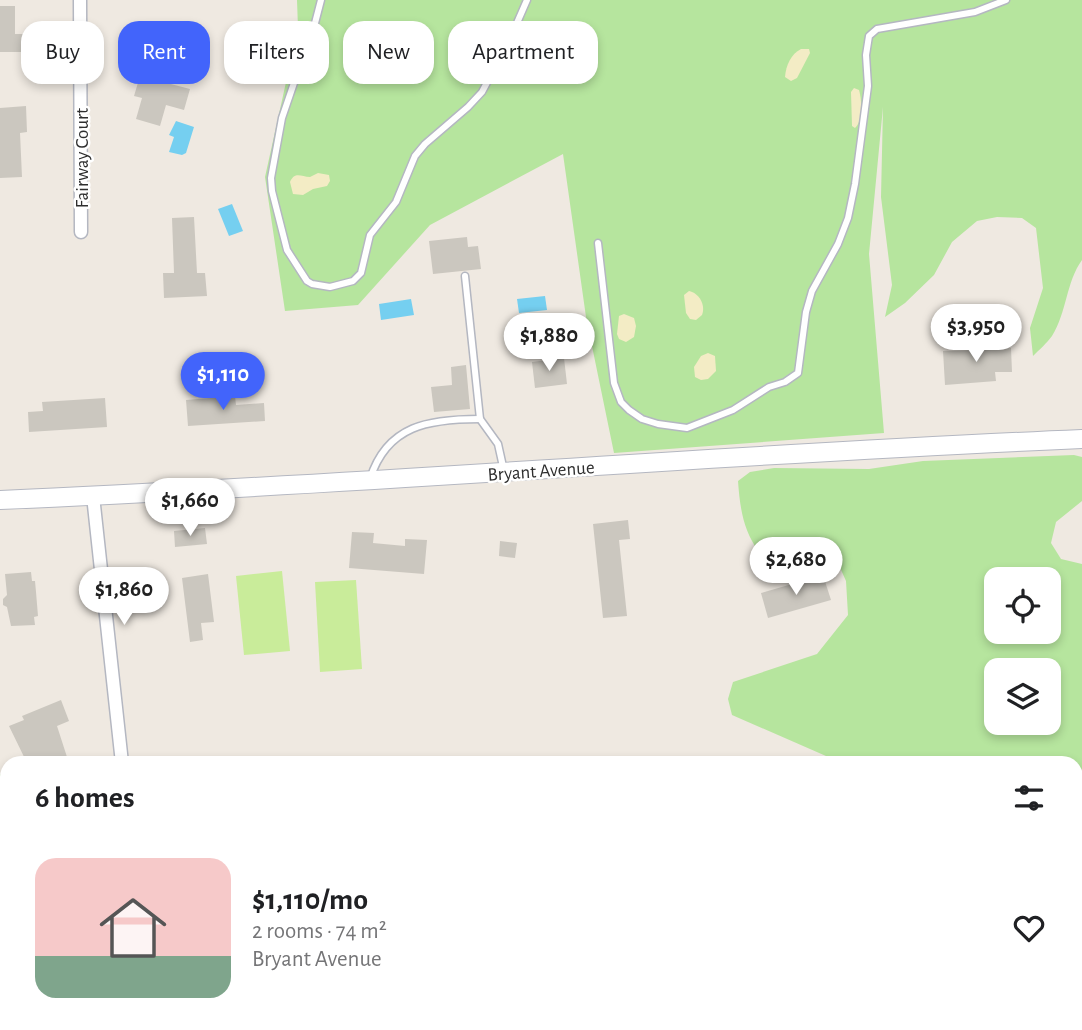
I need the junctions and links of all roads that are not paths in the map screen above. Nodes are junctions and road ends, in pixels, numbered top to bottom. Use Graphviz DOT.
graph roads {
  1 [pos="79,0"];
  2 [pos="321,0"];
  3 [pos="527,0"];
  4 [pos="1006,0"];
  5 [pos="81,232"];
  6 [pos="598,243"];
  7 [pos="465,276"];
  8 [pos="480,419"];
  9 [pos="1082,439"];
  10 [pos="505,472"];
  11 [pos="370,480"];
  12 [pos="93,496"];
  13 [pos="0,500"];
  14 [pos="121,756"];
  1 -- 5 [label="street, Fairway Court"];
  2 -- 3 [label="lane"];
  4 -- 6 [label="lane"];
  7 -- 8 [label="lane"];
  8 -- 10 [label="lane"];
  8 -- 11 [label="lane"];
  9 -- 10 [label="main road, Bryant Avenue"];
  10 -- 11 [label="main road, Bryant Avenue"];
  11 -- 12 [label="main road, Bryant Avenue"];
  12 -- 13 [label="main road, Bryant Avenue"];
  12 -- 14 [label="street"];
}
